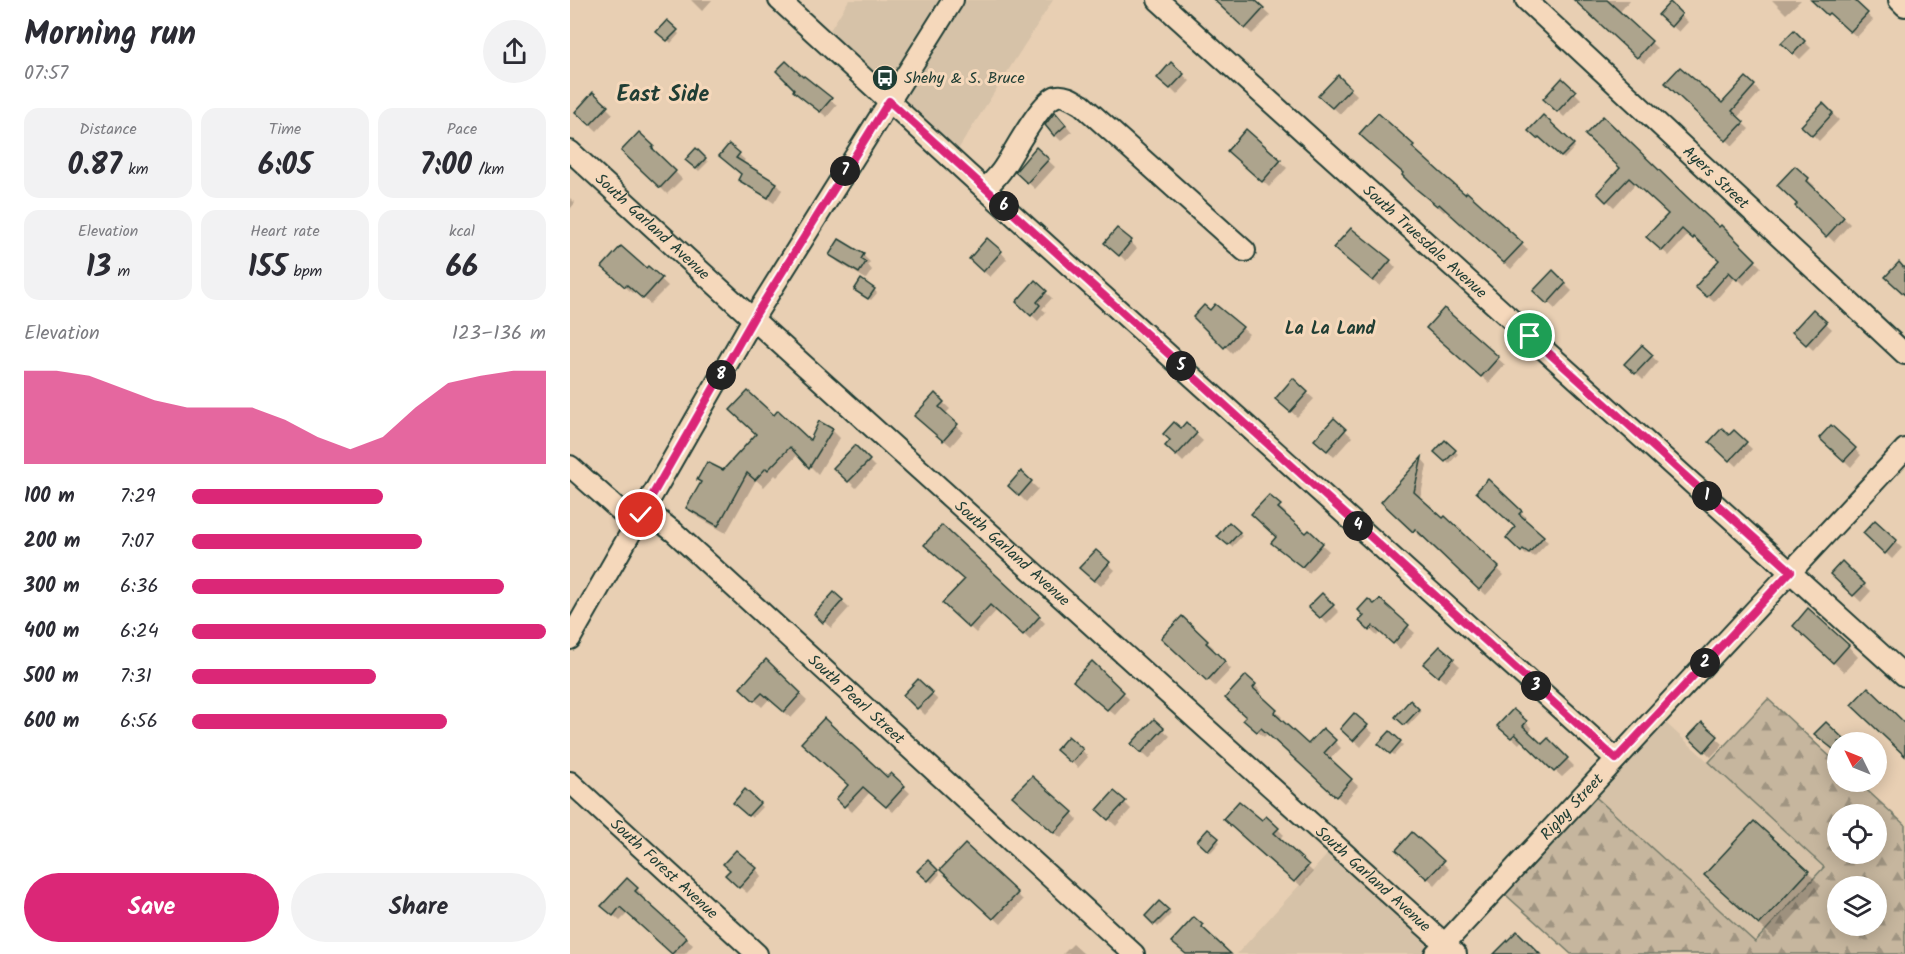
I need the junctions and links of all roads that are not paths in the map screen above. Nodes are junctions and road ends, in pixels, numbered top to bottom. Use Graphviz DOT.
graph roads {
  1 [pos="779,0"];
  2 [pos="953,0"];
  3 [pos="1158,0"];
  4 [pos="1526,0"];
  5 [pos="1899,0"];
  6 [pos="1905,6"];
  7 [pos="889,101"];
  8 [pos="570,151"];
  9 [pos="986,188"];
  10 [pos="1245,251"];
  11 [pos="753,319"];
  12 [pos="1905,354"];
  13 [pos="1905,449"];
  14 [pos="570,466"];
  15 [pos="641,515"];
  16 [pos="1791,571"];
  17 [pos="570,639"];
  18 [pos="1905,676"];
  19 [pos="1616,759"];
  20 [pos="570,782"];
  21 [pos="1445,950"];
  22 [pos="757,954"];
  23 [pos="1134,954"];
  1 -- 7 [label="street"];
  2 -- 7 [label="street"];
  3 -- 16 [label="street, South Truesdale Avenue"];
  4 -- 12 [label="street, Ayers Street"];
  5 -- 6 [label="street"];
  7 -- 9 [label="street"];
  7 -- 11 [label="street"];
  8 -- 11 [label="street, South Garland Avenue"];
  9 -- 10 [label="street"];
  9 -- 19 [label="street"];
  11 -- 15 [label="street"];
  11 -- 21 [label="street, South Garland Avenue"];
  13 -- 16 [label="street, Rigby Street"];
  14 -- 15 [label="street, South Pearl Street"];
  15 -- 17 [label="street"];
  15 -- 23 [label="street, South Pearl Street"];
  16 -- 18 [label="street, South Truesdale Avenue"];
  16 -- 19 [label="street, Rigby Street"];
  19 -- 21 [label="street, Rigby Street"];
  20 -- 22 [label="street, South Forest Avenue"];
}
